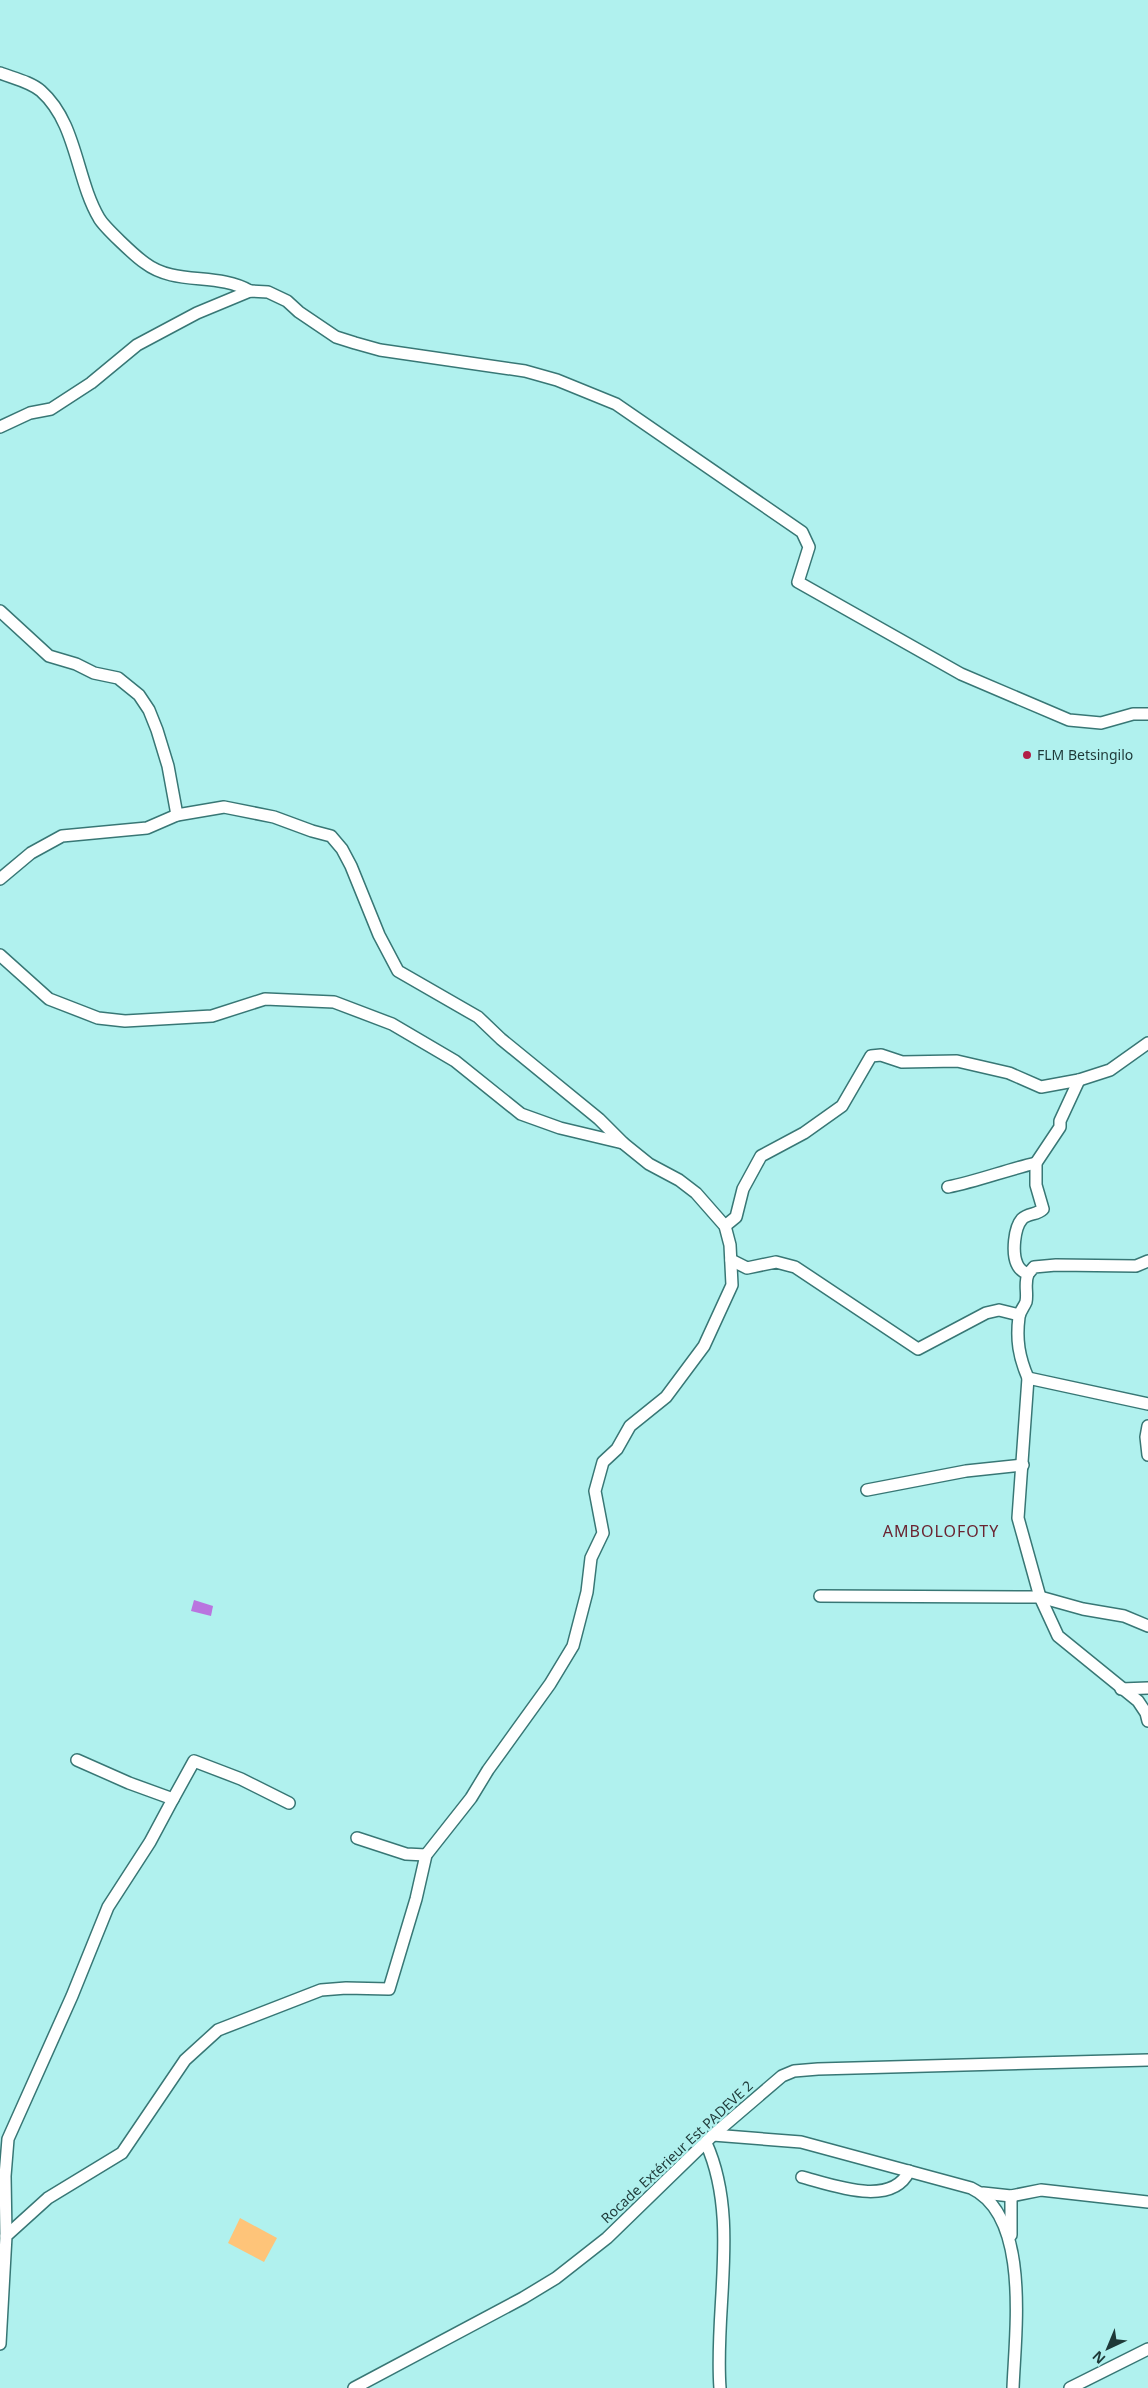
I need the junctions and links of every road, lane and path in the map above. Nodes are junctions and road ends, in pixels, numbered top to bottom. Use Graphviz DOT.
graph roads {
  1 [pos="0,73"];
  2 [pos="250,291"];
  3 [pos="0,427"];
  4 [pos="0,611"];
  5 [pos="1148,714"];
  6 [pos="178,814"];
  7 [pos="0,879"];
  8 [pos="0,955"];
  9 [pos="1148,1044"];
  10 [pos="1079,1080"];
  11 [pos="623,1143"];
  12 [pos="1036,1163"];
  13 [pos="948,1187"];
  14 [pos="725,1226"];
  15 [pos="731,1260"];
  16 [pos="1148,1261"];
  17 [pos="1028,1274"];
  18 [pos="1019,1315"];
  19 [pos="1028,1378"];
  20 [pos="1148,1404"];
  21 [pos="1148,1426"];
  22 [pos="1148,1455"];
  23 [pos="1023,1465"];
  24 [pos="867,1490"];
  25 [pos="820,1596"];
  26 [pos="1040,1598"];
  27 [pos="1148,1626"];
  28 [pos="1121,1688"];
  29 [pos="1148,1688"];
  30 [pos="1148,1721"];
  31 [pos="77,1760"];
  32 [pos="173,1799"];
  33 [pos="289,1803"];
  34 [pos="357,1838"];
  35 [pos="426,1855"];
  36 [pos="1148,2060"];
  37 [pos="709,2139"];
  38 [pos="909,2171"];
  39 [pos="802,2177"];
  40 [pos="984,2193"];
  41 [pos="1011,2196"];
  42 [pos="1148,2202"];
  43 [pos="6,2236"];
  44 [pos="1011,2242"];
  45 [pos="0,2344"];
  46 [pos="1148,2350"];
  47 [pos="354,2388"];
  48 [pos="720,2388"];
  49 [pos="1013,2388"];
  50 [pos="1070,2388"];
  1 -- 2 [label="street"];
  2 -- 3 [label="street"];
  2 -- 5 [label="street"];
  4 -- 6 [label="street"];
  6 -- 7 [label="street"];
  6 -- 11 [label="street"];
  8 -- 11 [label="street"];
  9 -- 10 [label="street"];
  10 -- 12 [label="street"];
  10 -- 14 [label="street"];
  11 -- 14 [label="street"];
  12 -- 13 [label="street"];
  12 -- 17 [label="street"];
  14 -- 15 [label="street"];
  15 -- 18 [label="street"];
  15 -- 35 [label="street"];
  16 -- 17 [label="street"];
  17 -- 18 [label="street"];
  18 -- 19 [label="street"];
  19 -- 20 [label="street"];
  19 -- 23 [label="street"];
  21 -- 22 [label="street"];
  23 -- 24 [label="street"];
  23 -- 26 [label="street"];
  25 -- 26 [label="street"];
  26 -- 27 [label="street"];
  26 -- 28 [label="street"];
  28 -- 29 [label="street"];
  28 -- 30 [label="street"];
  31 -- 32 [label="street"];
  32 -- 33 [label="street"];
  32 -- 43 [label="street"];
  34 -- 35 [label="street"];
  35 -- 43 [label="street"];
  36 -- 37 [label="street, Rocade Extérieur Est PADEVE 2"];
  37 -- 38 [label="street"];
  37 -- 47 [label="street, Rocade Extérieur Est PADEVE 2"];
  37 -- 48 [label="street"];
  38 -- 39 [label="street"];
  38 -- 40 [label="street"];
  40 -- 41 [label="street"];
  40 -- 44 [label="street"];
  41 -- 42 [label="street"];
  41 -- 44 [label="street"];
  43 -- 45 [label="street"];
  44 -- 49 [label="street"];
  46 -- 50 [label="street"];
}
